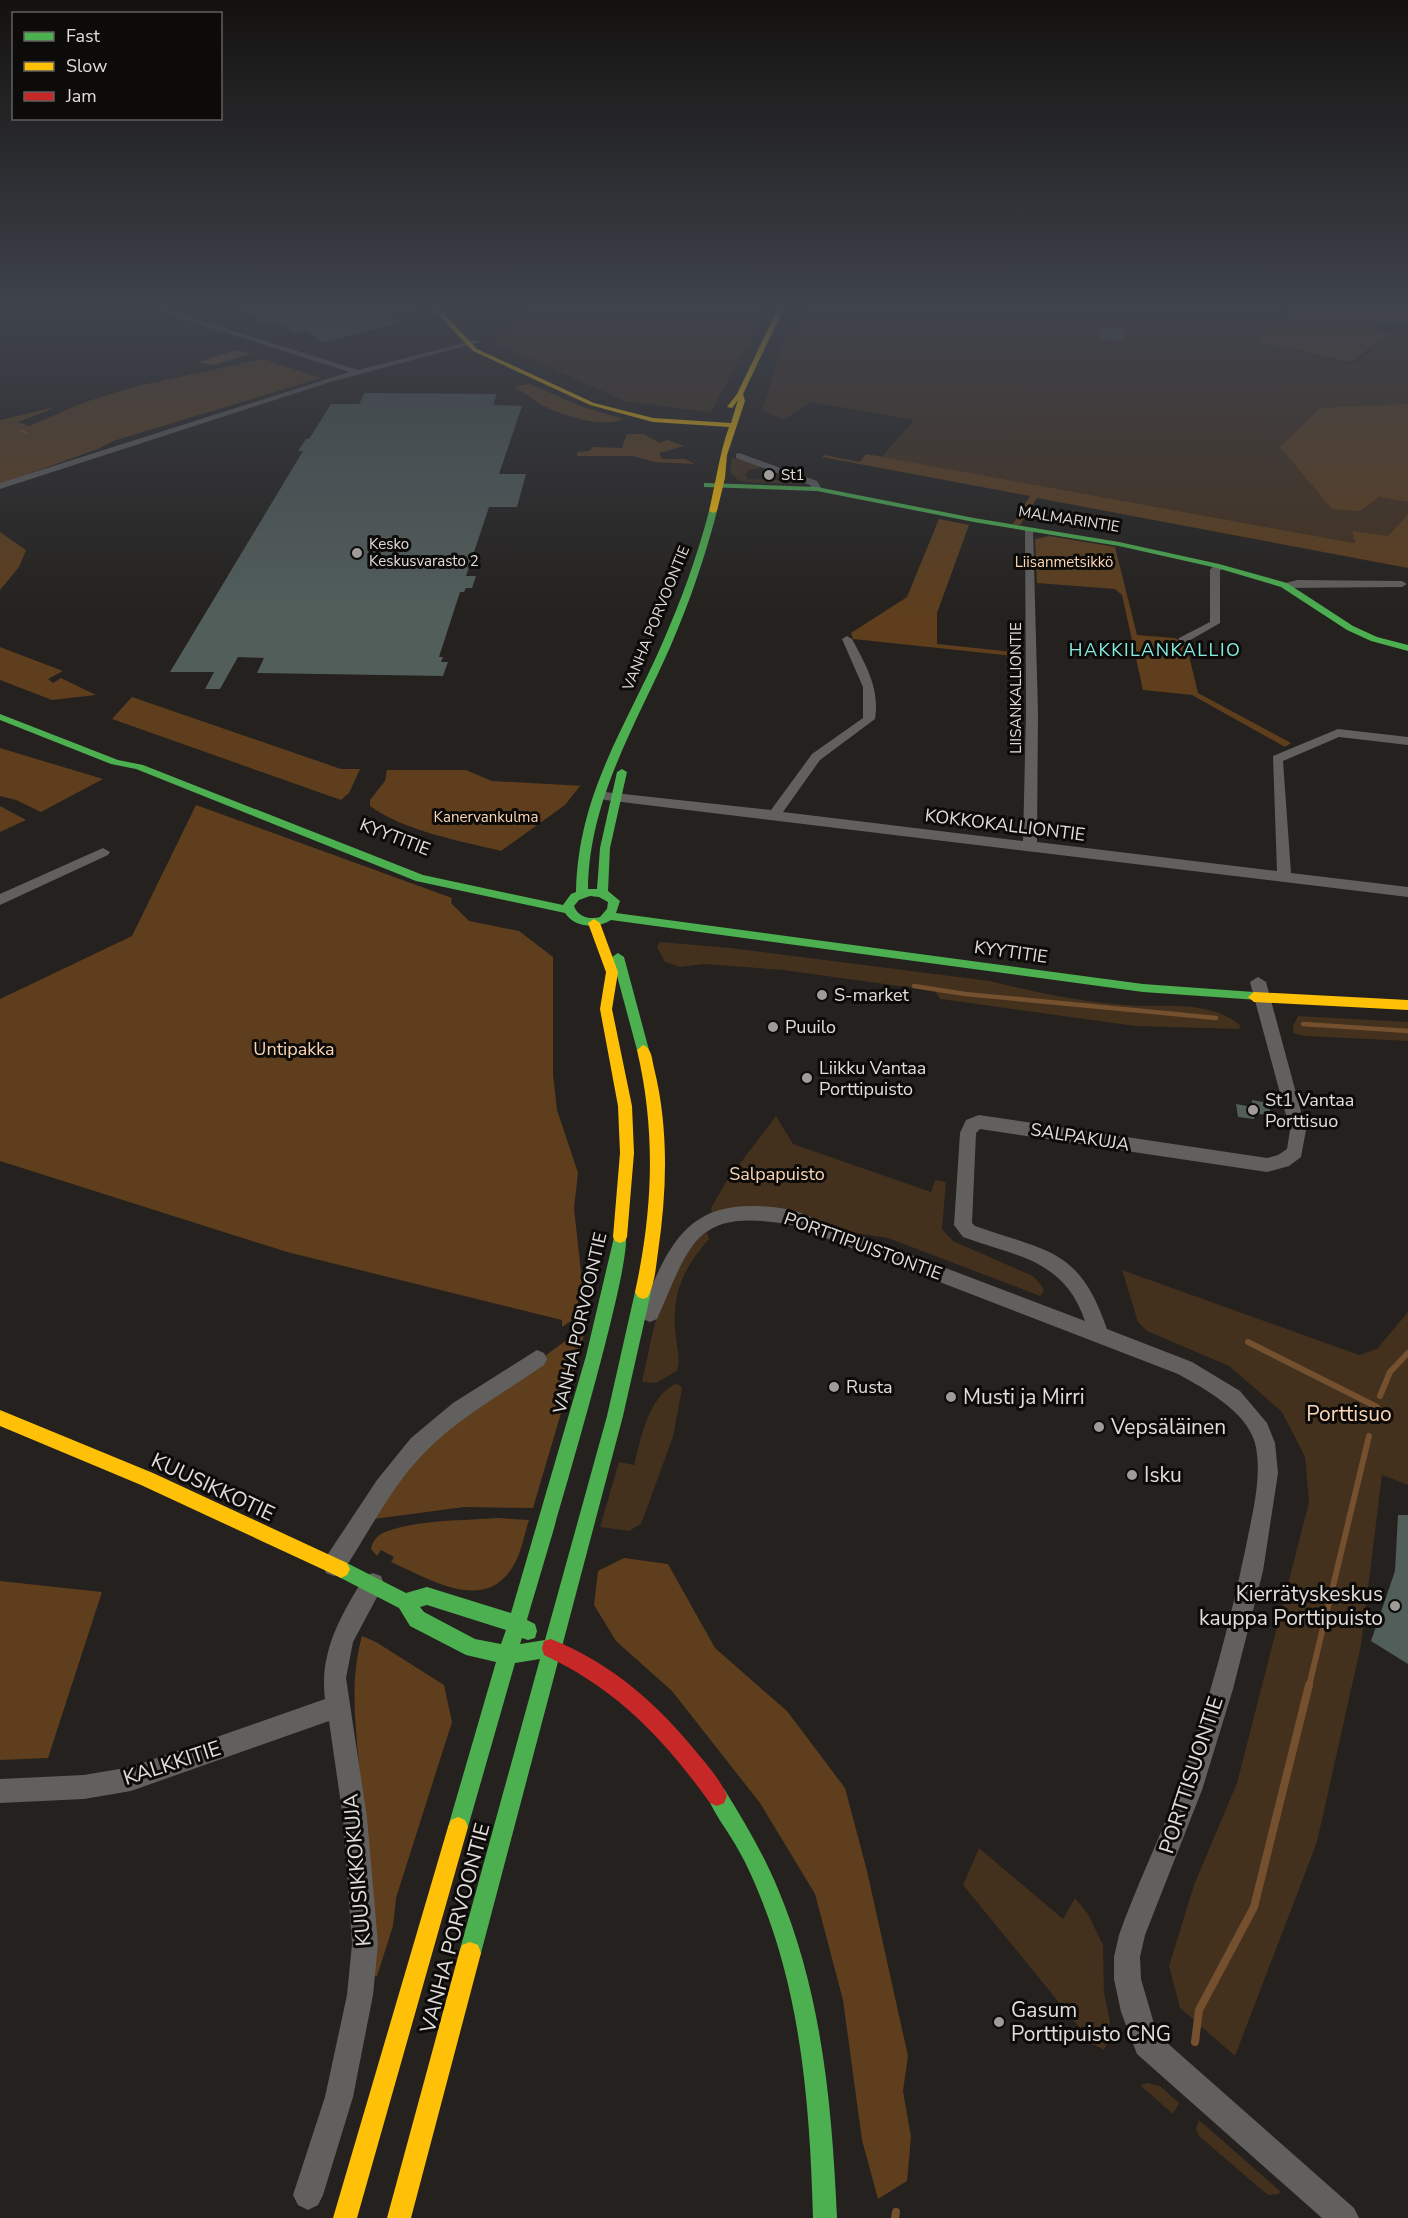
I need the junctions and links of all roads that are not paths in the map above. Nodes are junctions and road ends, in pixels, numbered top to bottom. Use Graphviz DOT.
graph roads {
  1 [pos="236,410"];
  2 [pos="629,410"];
  3 [pos="735,410"];
  4 [pos="724,424"];
  5 [pos="740,456"];
  6 [pos="713,485"];
  7 [pos="0,486"];
  8 [pos="817,489"];
  9 [pos="1028,529"];
  10 [pos="1219,566"];
  11 [pos="1402,584"];
  12 [pos="1284,585"];
  13 [pos="847,639"];
  14 [pos="1183,640"];
  15 [pos="1408,648"];
  16 [pos="0,707"];
  17 [pos="0,717"];
  18 [pos="628,728"];
  19 [pos="1408,741"];
  20 [pos="139,766"];
  21 [pos="208,793"];
  22 [pos="598,796"];
  23 [pos="615,797"];
  24 [pos="774,815"];
  25 [pos="1030,846"];
  26 [pos="103,852"];
  27 [pos="1284,877"];
  28 [pos="1408,892"];
  29 [pos="602,893"];
  30 [pos="578,895"];
  31 [pos="0,900"];
  32 [pos="568,910"];
  33 [pos="606,916"];
  34 [pos="1087,966"];
  35 [pos="1239,980"];
  36 [pos="1264,982"];
  37 [pos="1327,986"];
  38 [pos="1408,991"];
  39 [pos="1263,998"];
  40 [pos="1408,1005"];
  41 [pos="1099,1334"];
  42 [pos="537,1359"];
  43 [pos="629,1360"];
  44 [pos="0,1418"];
  45 [pos="334,1565"];
  46 [pos="373,1584"];
  47 [pos="405,1602"];
  48 [pos="516,1624"];
  49 [pos="551,1648"];
  50 [pos="508,1655"];
  51 [pos="339,1706"];
  52 [pos="0,1791"];
  53 [pos="308,2195"];
  54 [pos="345,2218"];
  55 [pos="399,2218"];
  56 [pos="825,2218"];
  57 [pos="1344,2218"];
  1 -- 7 [label="street"];
  2 -- 4 [label="main road"];
  3 -- 4 [label="main road, VANHA PORVOONTIE"];
  4 -- 6 [label="main road, VANHA PORVOONTIE"];
  5 -- 8 [label="street"];
  6 -- 8 [label="main road, MALMARINTIE"];
  6 -- 18 [label="main road, VANHA PORVOONTIE"];
  8 -- 9 [label="main road, MALMARINTIE"];
  9 -- 10 [label="main road, MALMARINTIE"];
  9 -- 25 [label="street, LIISANKALLIONTIE"];
  10 -- 12 [label="main road, MALMARINTIE"];
  10 -- 14 [label="street"];
  11 -- 12 [label="street"];
  12 -- 15 [label="main road, MALMARINTIE"];
  13 -- 24 [label="street"];
  16 -- 20 [label="main road, KYYTITIE"];
  17 -- 20 [label="main road, KYYTITIE"];
  18 -- 22 [label="main road, VANHA PORVOONTIE"];
  18 -- 23 [label="main road, VANHA PORVOONTIE"];
  19 -- 27 [label="street"];
  20 -- 21 [label="main road, KYYTITIE"];
  21 -- 30 [label="main road, KYYTITIE"];
  21 -- 32 [label="main road, KYYTITIE"];
  22 -- 23 [label="street, KOKKOKALLIONTIE"];
  22 -- 30 [label="main road, VANHA PORVOONTIE"];
  23 -- 24 [label="street, KOKKOKALLIONTIE"];
  23 -- 29 [label="main road, VANHA PORVOONTIE"];
  24 -- 25 [label="street, KOKKOKALLIONTIE"];
  25 -- 27 [label="street, KOKKOKALLIONTIE"];
  26 -- 31 [label="street"];
  27 -- 28 [label="street, KOKKOKALLIONTIE"];
  29 -- 30 [label="main road, KYYTITIE"];
  29 -- 33 [label="main road"];
  30 -- 32 [label="main road"];
  32 -- 33 [label="main road, KYYTITIE"];
  33 -- 34 [label="main road, KYYTITIE"];
  33 -- 39 [label="main road, KYYTITIE"];
  33 -- 43 [label="main road, VANHA PORVOONTIE"];
  33 -- 48 [label="main road, VANHA PORVOONTIE"];
  35 -- 36 [label="main road"];
  36 -- 39 [label="street, SALPAKUJA"];
  37 -- 38 [label="main road"];
  39 -- 40 [label="main road, KYYTITIE"];
  39 -- 41 [label="street, SALPAKUJA"];
  41 -- 43 [label="street, PORTTIPUISTONTIE"];
  41 -- 57 [label="street, PORTTISUONTIE"];
  42 -- 45 [label="street"];
  43 -- 49 [label="main road, VANHA PORVOONTIE"];
  44 -- 45 [label="main road, KUUSIKKOTIE"];
  45 -- 46 [label="main road, KUUSIKKOTIE"];
  46 -- 47 [label="main road, KUUSIKKOTIE"];
  46 -- 51 [label="street, KUUSIKKOKUJA"];
  47 -- 48 [label="main road"];
  47 -- 50 [label="main road, KUUSIKKOTIE"];
  48 -- 49 [label="main road"];
  48 -- 50 [label="main road, VANHA PORVOONTIE"];
  49 -- 50 [label="main road"];
  49 -- 55 [label="main road, VANHA PORVOONTIE"];
  49 -- 56 [label="main road"];
  50 -- 54 [label="main road, VANHA PORVOONTIE"];
  51 -- 52 [label="street, KALKKITIE"];
  51 -- 53 [label="street, KUUSIKKOKUJA"];
}
